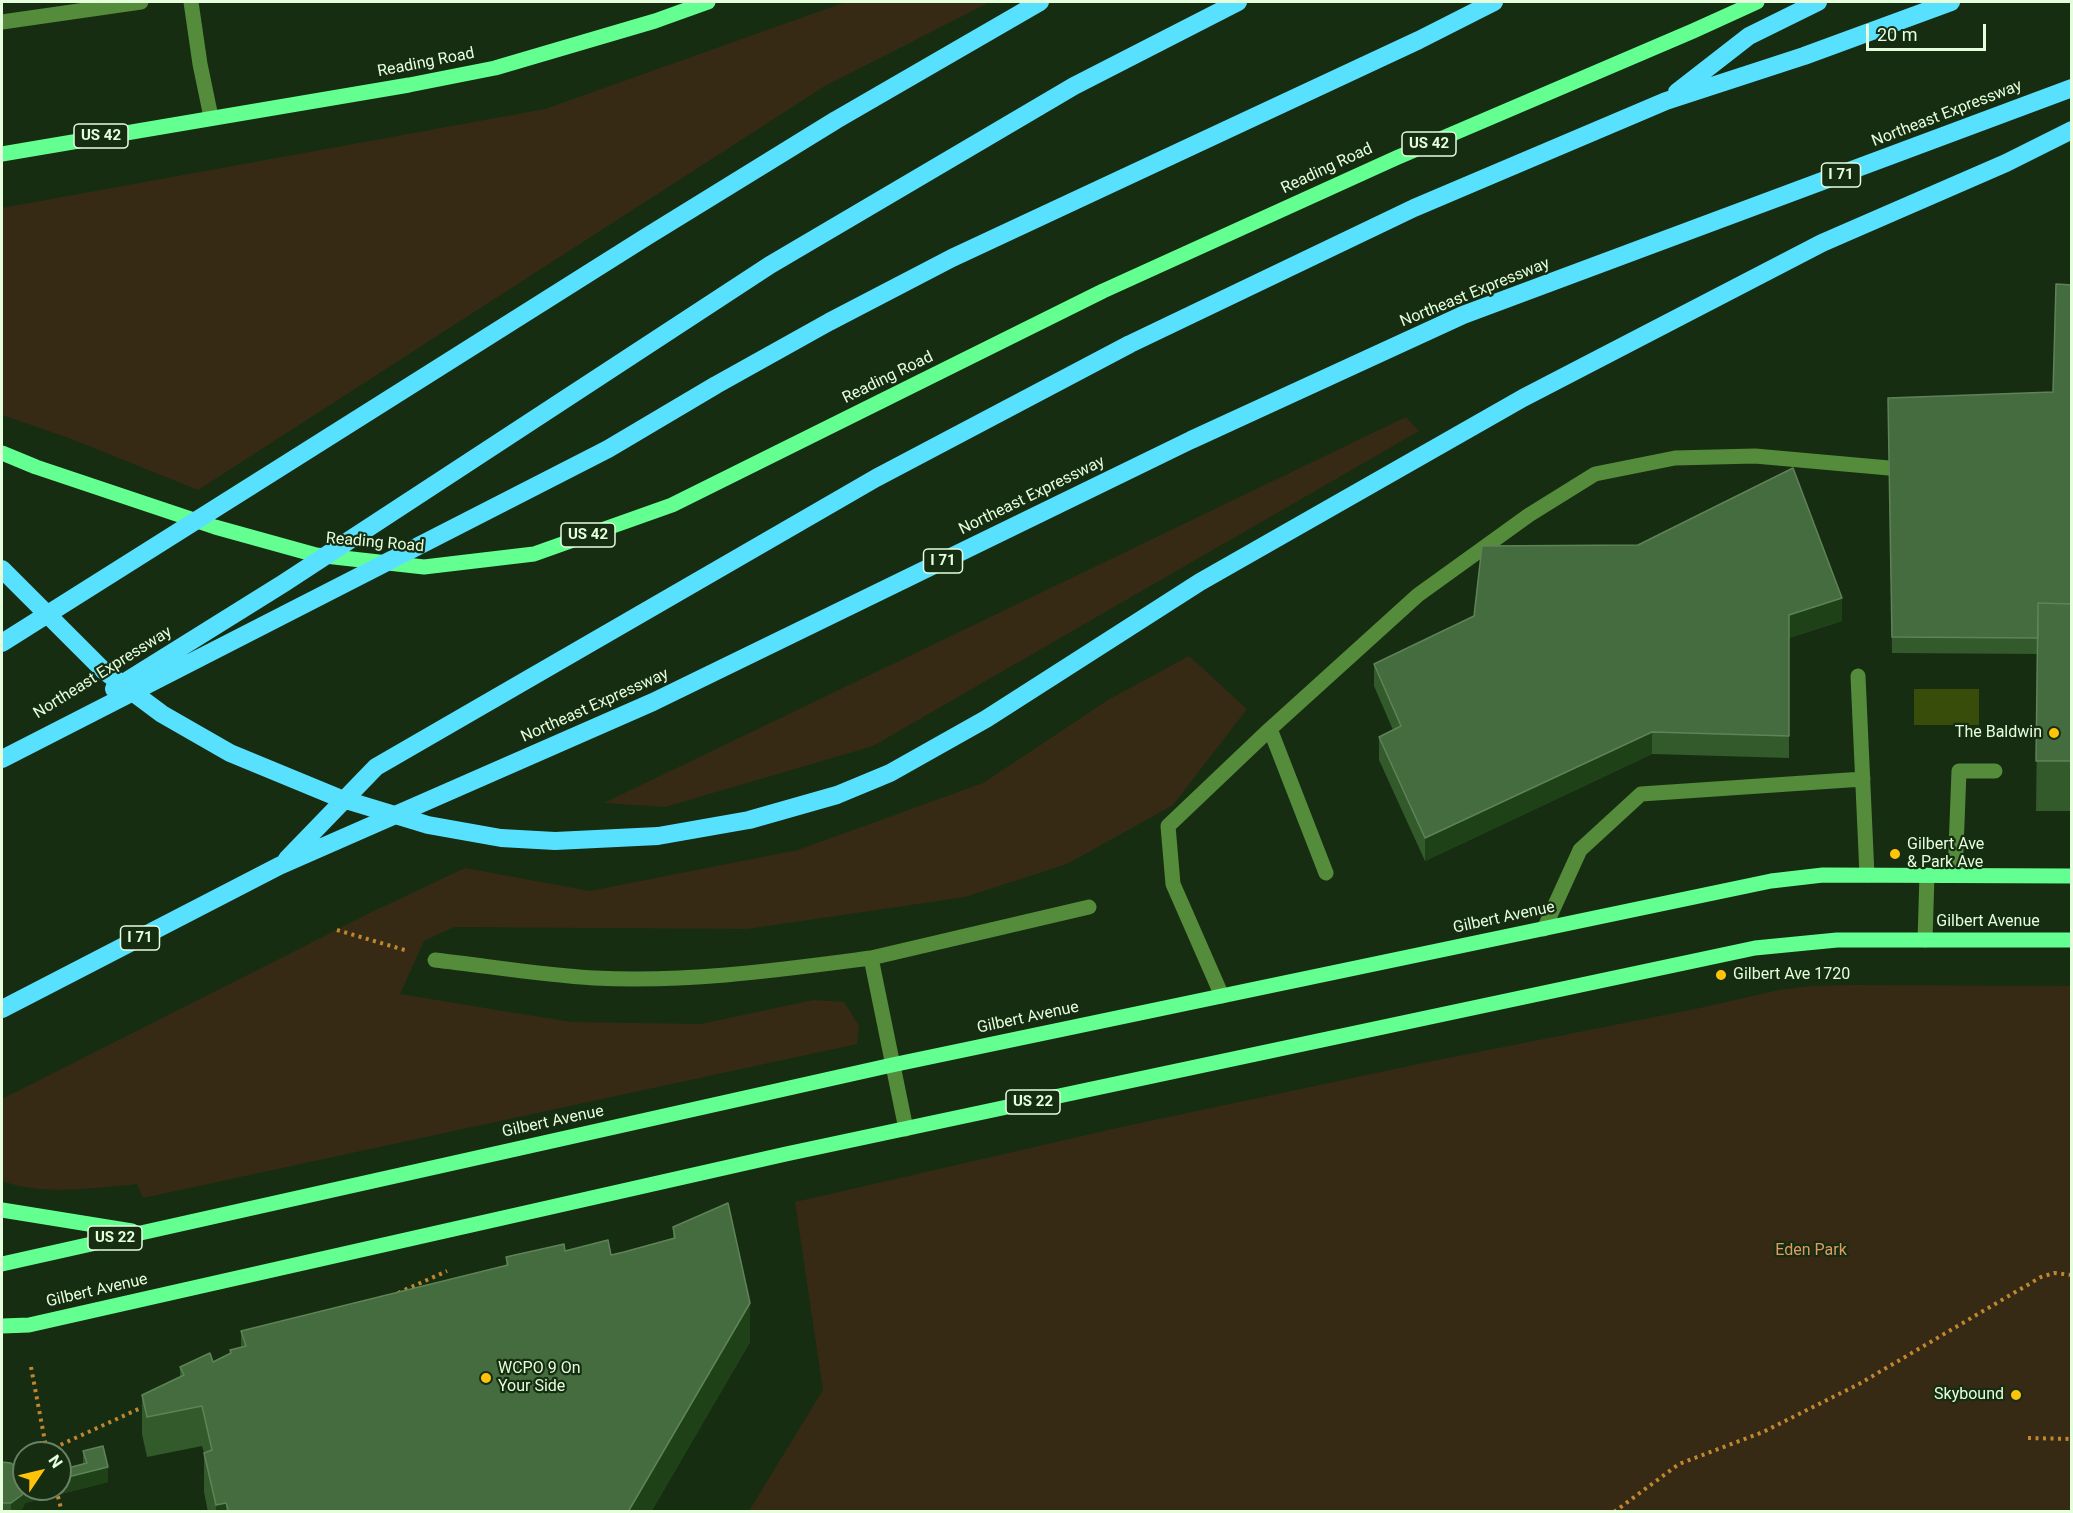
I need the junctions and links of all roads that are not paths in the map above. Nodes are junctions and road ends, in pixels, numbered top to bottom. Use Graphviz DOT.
graph roads {
  1 [pos="141,2"];
  2 [pos="191,2"];
  3 [pos="708,2"];
  4 [pos="1040,2"];
  5 [pos="1238,2"];
  6 [pos="1494,2"];
  7 [pos="1757,2"];
  8 [pos="1818,2"];
  9 [pos="1951,2"];
  10 [pos="2,22"];
  11 [pos="2072,88"];
  12 [pos="1666,101"];
  13 [pos="211,117"];
  14 [pos="2072,130"];
  15 [pos="2,154"];
  16 [pos="2,453"];
  17 [pos="1889,468"];
  18 [pos="2,569"];
  19 [pos="2,643"];
  20 [pos="1858,676"];
  21 [pos="1270,729"];
  22 [pos="2,759"];
  23 [pos="1995,771"];
  24 [pos="1863,779"];
  25 [pos="279,867"];
  26 [pos="1326,873"];
  27 [pos="1867,875"];
  28 [pos="1927,875"];
  29 [pos="1955,876"];
  30 [pos="2072,876"];
  31 [pos="1089,907"];
  32 [pos="1544,928"];
  33 [pos="1925,940"];
  34 [pos="2072,940"];
  35 [pos="871,957"];
  36 [pos="435,960"];
  37 [pos="1222,996"];
  38 [pos="2,1009"];
  39 [pos="892,1065"];
  40 [pos="906,1129"];
  41 [pos="2,1210"];
  42 [pos="140,1232"];
  43 [pos="2,1264"];
  44 [pos="2,1326"];
  1 -- 10 [label="lane"];
  2 -- 13 [label="lane"];
  3 -- 13 [label="main road, Reading Road / US 42"];
  4 -- 19 [label="highway"];
  5 -- 22 [label="highway, Northeast Expressway"];
  6 -- 22 [label="highway"];
  7 -- 16 [label="main road, Reading Road / US 42"];
  8 -- 12 [label="highway"];
  9 -- 12 [label="highway"];
  11 -- 25 [label="highway, Northeast Expressway / I 71"];
  12 -- 25 [label="highway"];
  13 -- 15 [label="main road, Reading Road / US 42"];
  14 -- 18 [label="highway"];
  17 -- 21 [label="lane"];
  20 -- 24 [label="lane"];
  21 -- 26 [label="lane"];
  21 -- 37 [label="lane"];
  23 -- 29 [label="lane"];
  24 -- 27 [label="lane"];
  24 -- 32 [label="lane"];
  25 -- 38 [label="highway, Northeast Expressway / I 71"];
  27 -- 28 [label="main road, Gilbert Avenue / US 22"];
  27 -- 32 [label="main road, Gilbert Avenue / US 22"];
  28 -- 29 [label="main road, Gilbert Avenue / US 22"];
  28 -- 33 [label="lane"];
  29 -- 30 [label="main road, Gilbert Avenue / US 22"];
  31 -- 35 [label="lane"];
  32 -- 37 [label="main road, Gilbert Avenue / US 22"];
  33 -- 34 [label="main road, Gilbert Avenue / US 22"];
  33 -- 40 [label="main road, Gilbert Avenue / US 22"];
  35 -- 36 [label="lane"];
  35 -- 39 [label="lane"];
  37 -- 39 [label="main road, Gilbert Avenue / US 22"];
  39 -- 40 [label="lane"];
  39 -- 42 [label="main road, Gilbert Avenue / US 22"];
  40 -- 44 [label="main road, Gilbert Avenue / US 22"];
  41 -- 42 [label="main road"];
  42 -- 43 [label="main road, Gilbert Avenue / US 22"];
}
